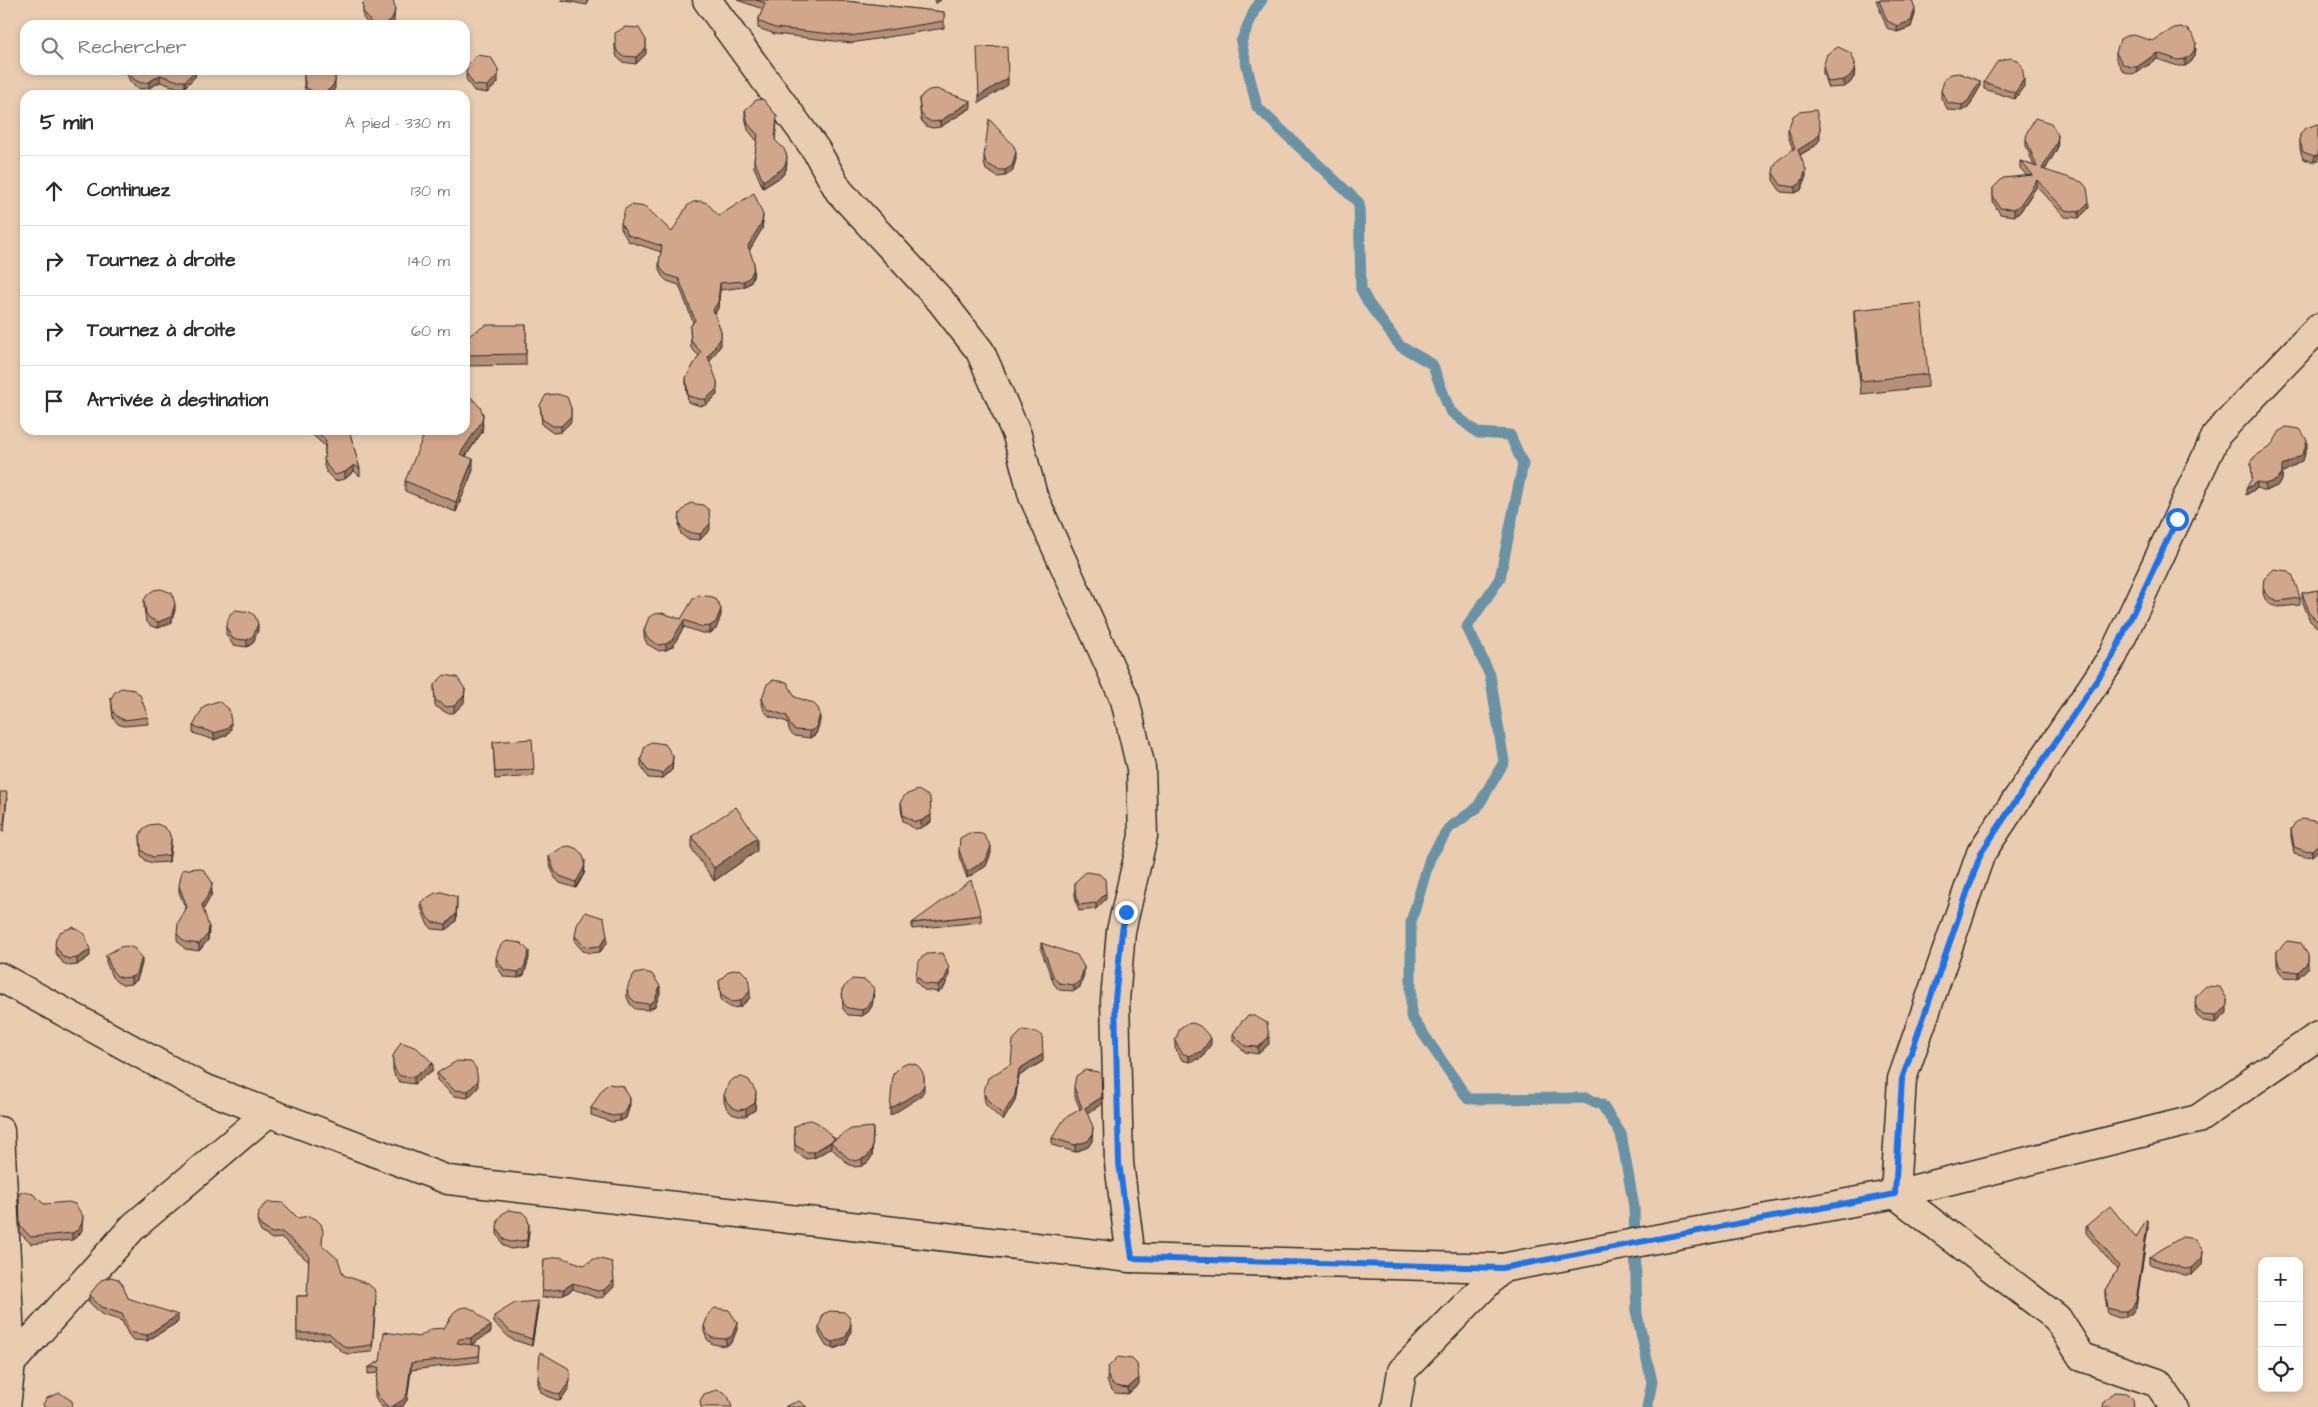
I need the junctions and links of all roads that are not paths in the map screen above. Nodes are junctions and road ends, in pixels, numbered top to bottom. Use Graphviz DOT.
graph roads {
  1 [pos="706,0"];
  2 [pos="2318,328"];
  3 [pos="0,976"];
  4 [pos="2318,1036"];
  5 [pos="269,1112"];
  6 [pos="0,1130"];
  7 [pos="1895,1194"];
  8 [pos="1132,1258"];
  9 [pos="1502,1268"];
  10 [pos="6,1371"];
  11 [pos="6,1407"];
  12 [pos="1396,1407"];
  13 [pos="2174,1407"];
  1 -- 8 [label="street"];
  2 -- 7 [label="street"];
  3 -- 5 [label="street"];
  4 -- 7 [label="street"];
  5 -- 8 [label="street"];
  5 -- 10 [label="street"];
  6 -- 10 [label="street"];
  7 -- 9 [label="street"];
  7 -- 13 [label="street"];
  8 -- 9 [label="street"];
  9 -- 12 [label="street"];
  10 -- 11 [label="street"];
}
